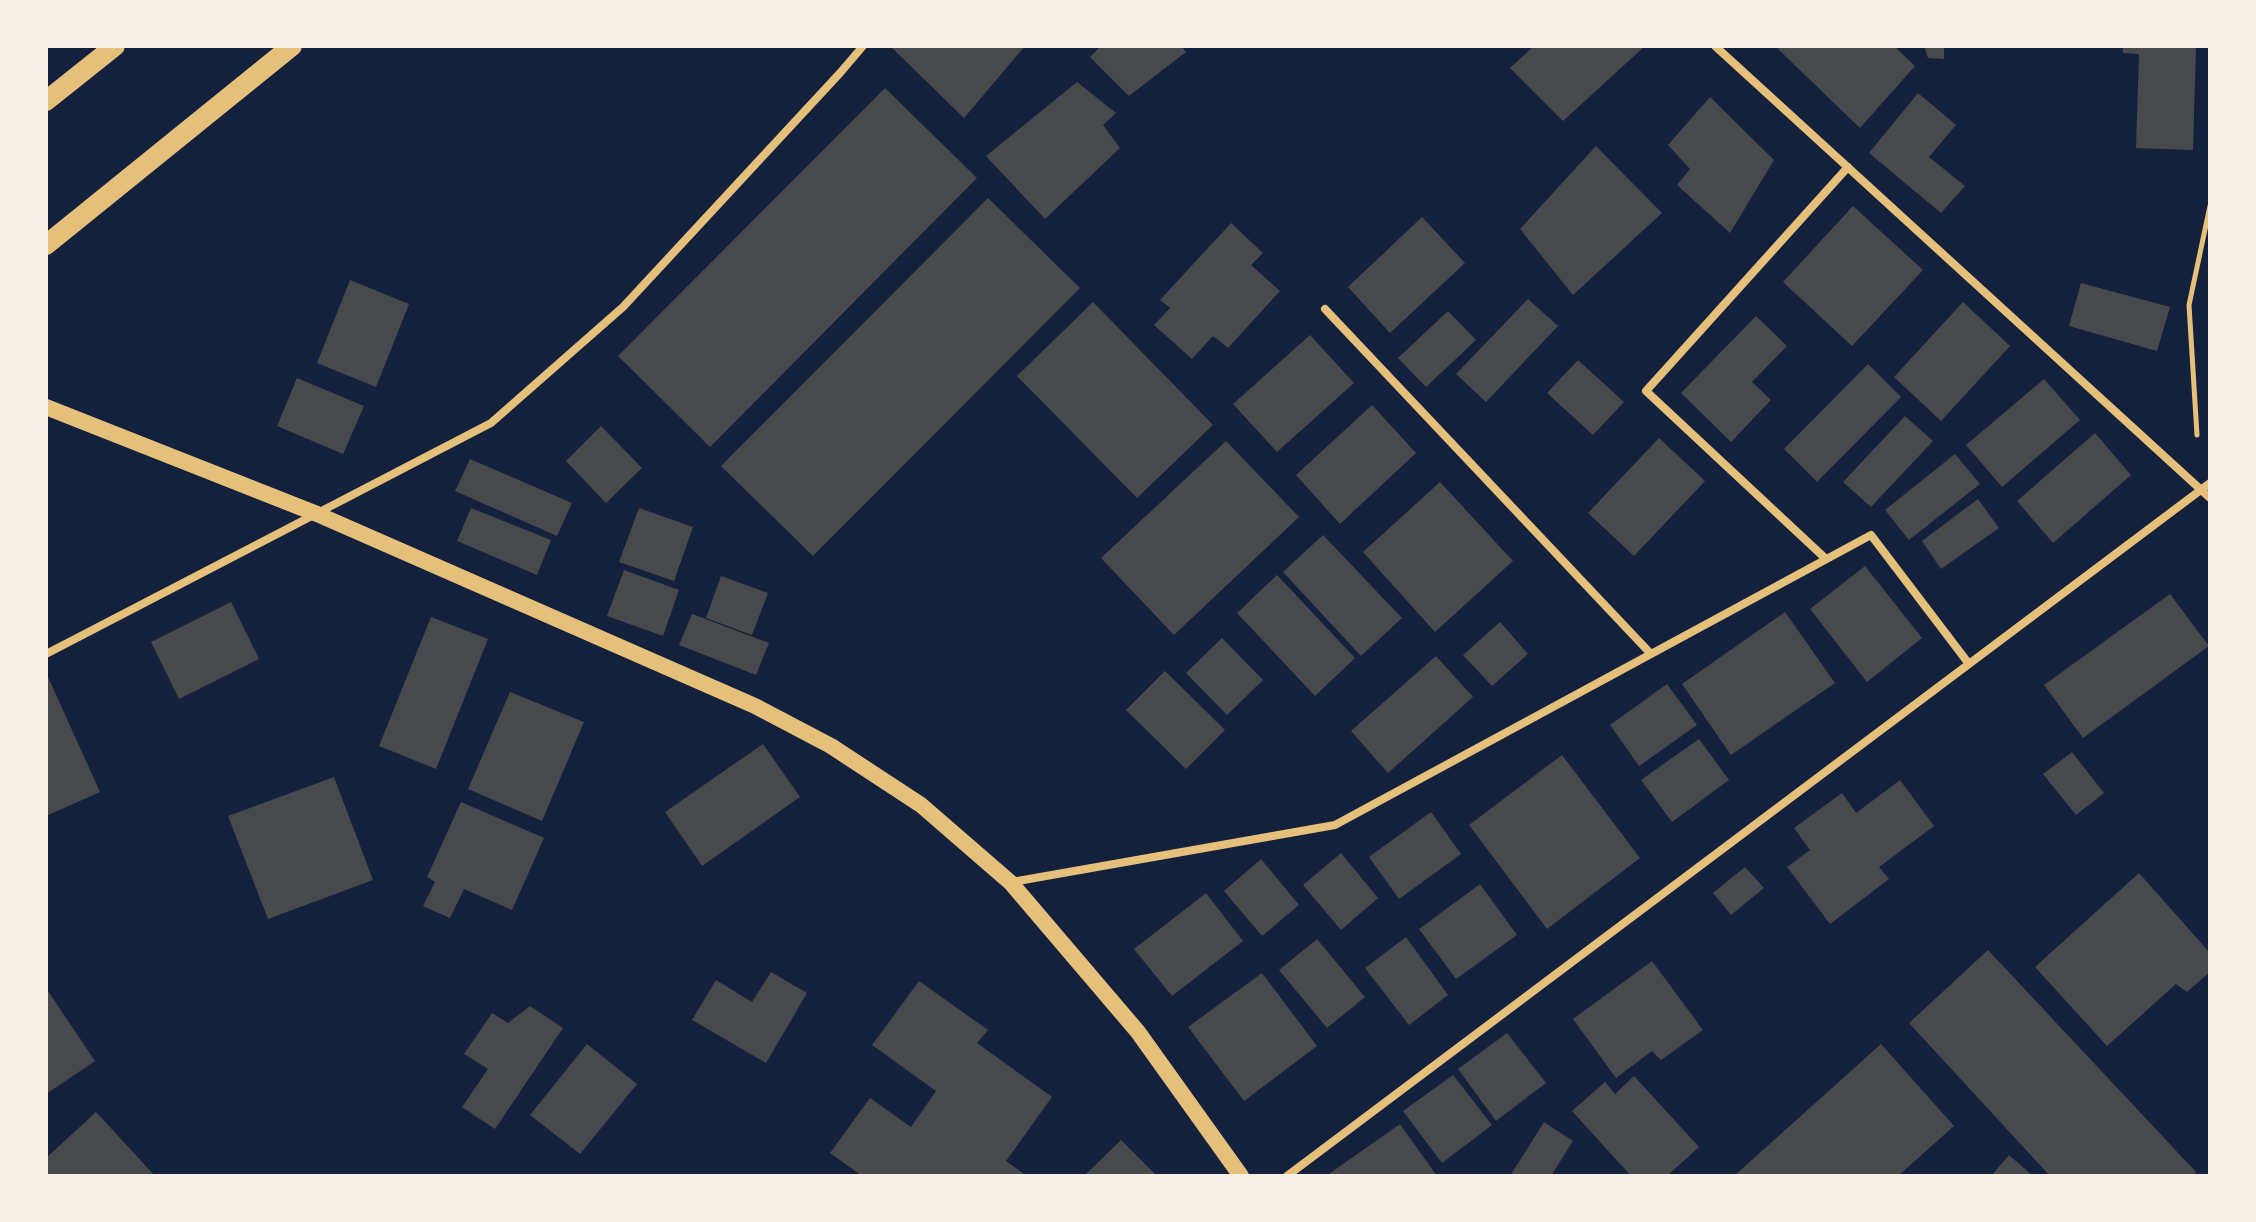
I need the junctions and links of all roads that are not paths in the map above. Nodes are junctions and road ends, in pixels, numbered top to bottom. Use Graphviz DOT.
graph roads {
  1 [pos="115,46"];
  2 [pos="292,46"];
  3 [pos="863,46"];
  4 [pos="1715,46"];
  5 [pos="46,101"];
  6 [pos="1848,167"];
  7 [pos="46,245"];
  8 [pos="1325,309"];
  9 [pos="46,407"];
  10 [pos="2210,483"];
  11 [pos="2200,490"];
  12 [pos="2210,498"];
  13 [pos="317,514"];
  14 [pos="1826,559"];
  15 [pos="46,654"];
  16 [pos="1651,654"];
  17 [pos="1969,664"];
  18 [pos="1011,883"];
  19 [pos="1241,1176"];
  20 [pos="1287,1176"];
  1 -- 5 [label="main road"];
  2 -- 7 [label="main road"];
  3 -- 13 [label="street"];
  4 -- 6 [label="street"];
  6 -- 11 [label="street"];
  6 -- 14 [label="street"];
  8 -- 16 [label="street"];
  9 -- 13 [label="main road"];
  10 -- 11 [label="street"];
  11 -- 12 [label="street"];
  11 -- 17 [label="street"];
  13 -- 15 [label="street"];
  13 -- 18 [label="main road"];
  14 -- 16 [label="street"];
  14 -- 17 [label="street"];
  16 -- 18 [label="street"];
  17 -- 20 [label="street"];
  18 -- 19 [label="main road"];
}
